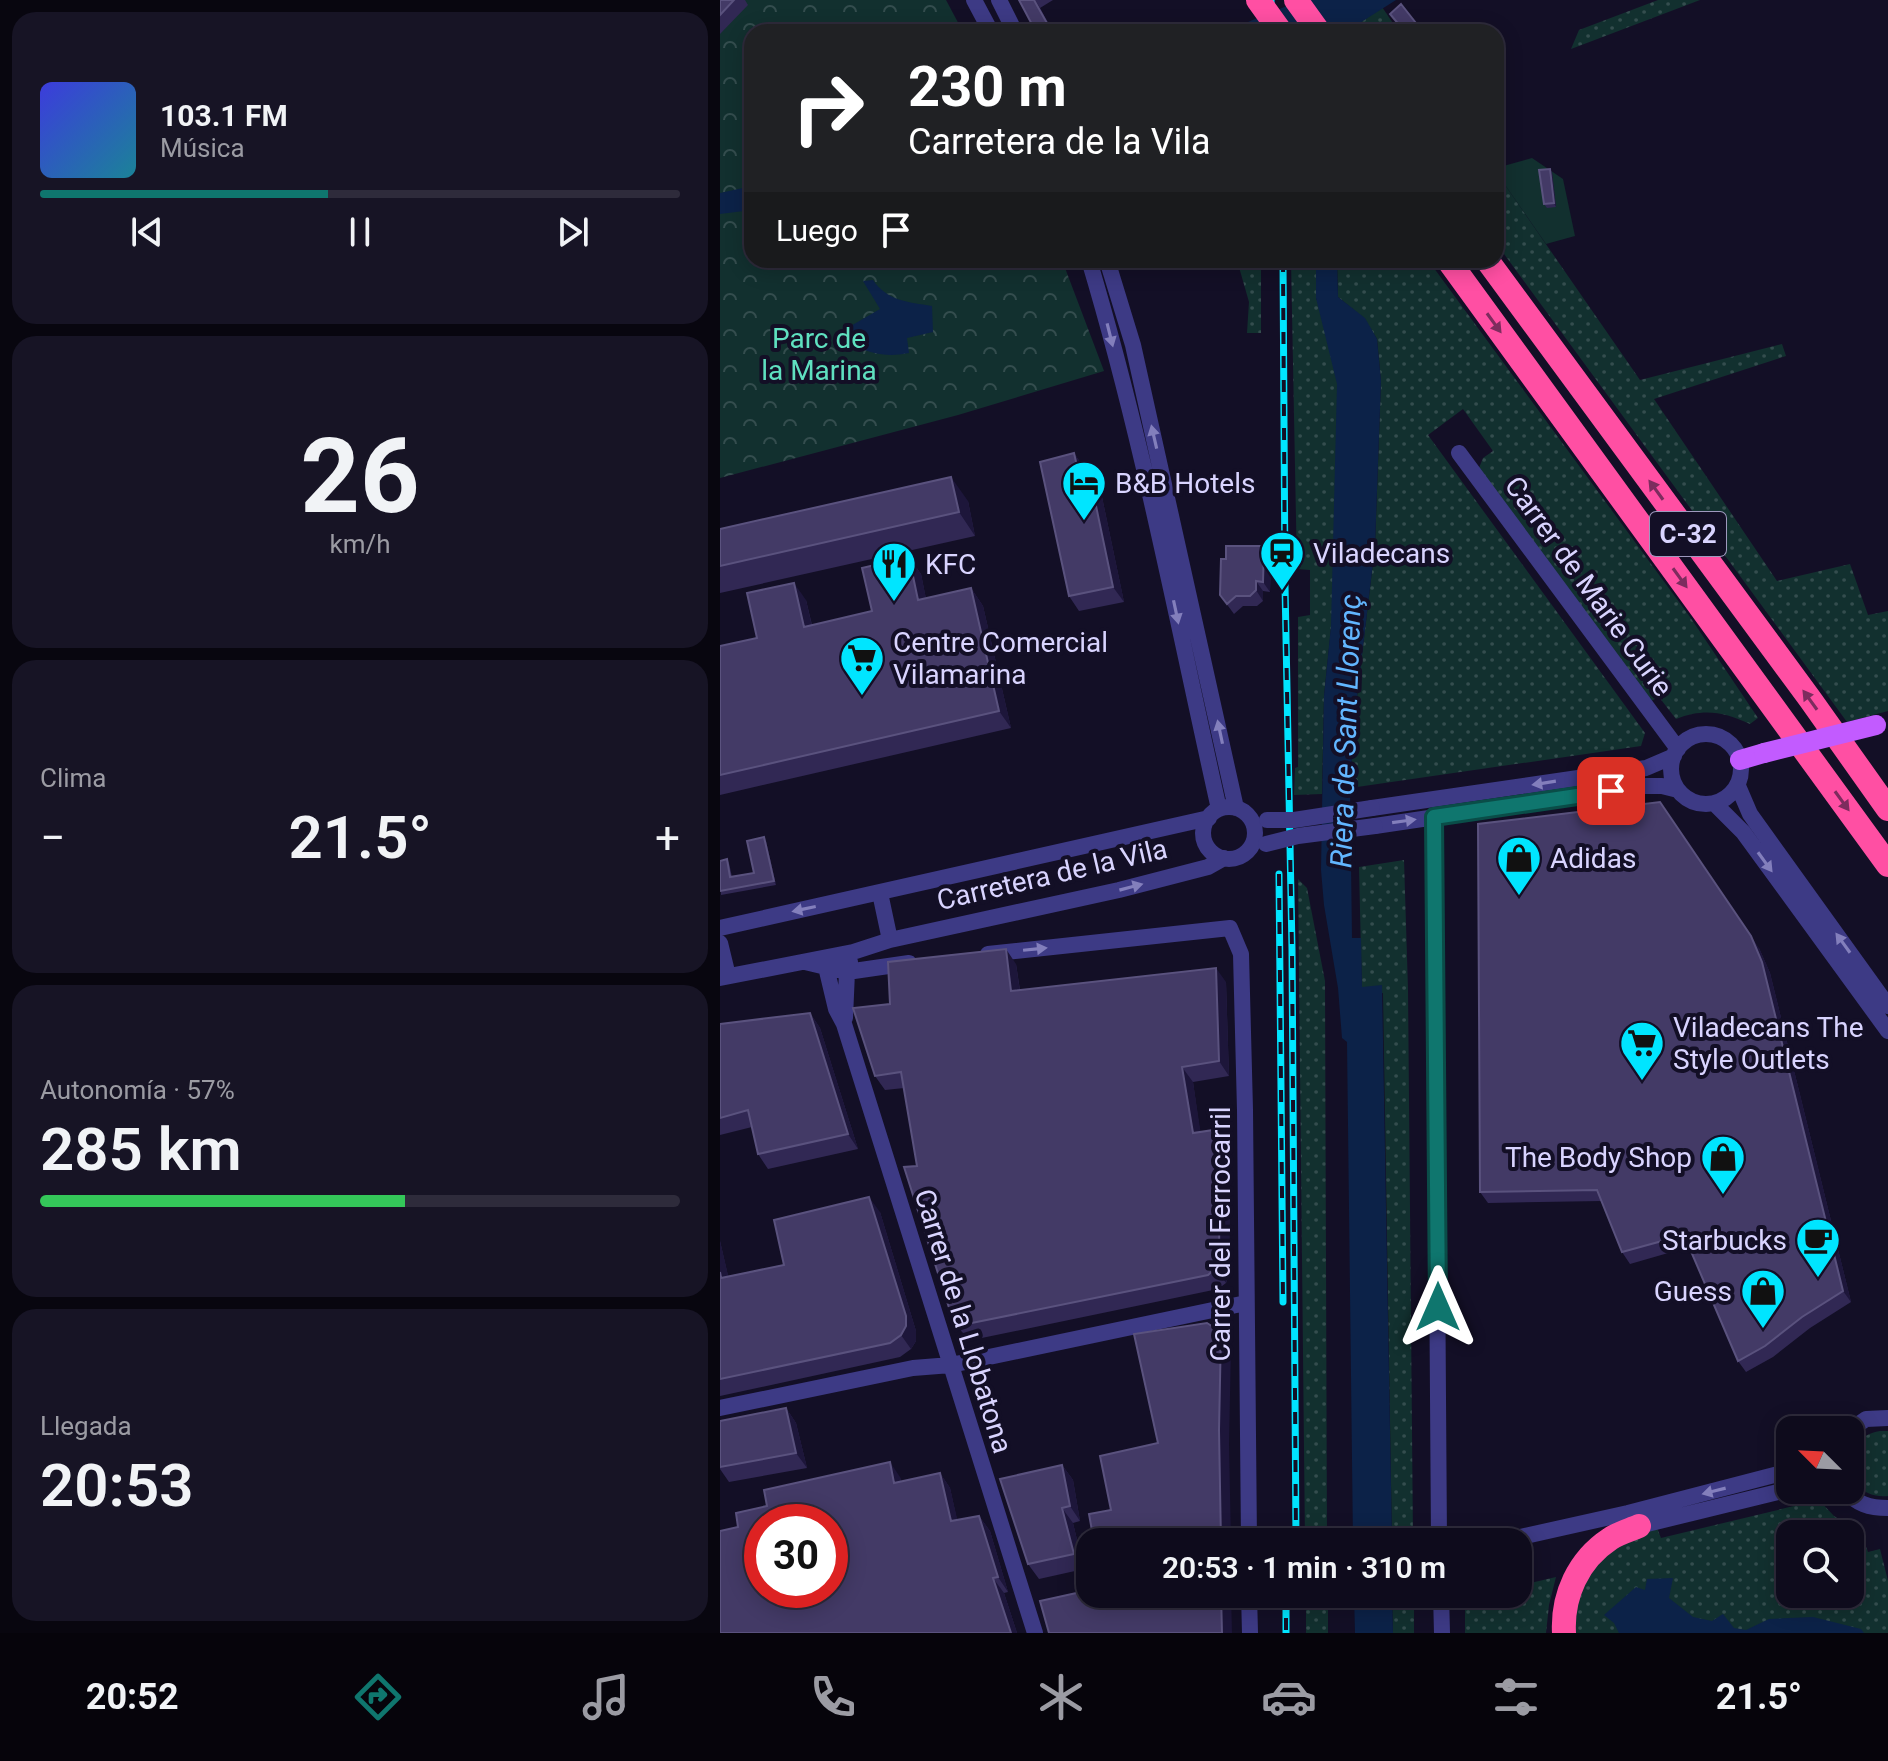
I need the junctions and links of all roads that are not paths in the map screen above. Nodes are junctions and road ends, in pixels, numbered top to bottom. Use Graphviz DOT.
graph roads {
  1 [pos="974,0"];
  2 [pos="999,0"];
  3 [pos="1258,0"];
  4 [pos="1296,0"];
  5 [pos="987,24"];
  6 [pos="1011,24"];
  7 [pos="1275,24"];
  8 [pos="1313,24"];
  9 [pos="1091,268"];
  10 [pos="1109,268"];
  11 [pos="1454,268"];
  12 [pos="1493,268"];
  13 [pos="1459,453"];
  14 [pos="1882,723"];
  15 [pos="1676,752"];
  16 [pos="1740,760"];
  17 [pos="1738,786"];
  18 [pos="1678,790"];
  19 [pos="1715,804"];
  20 [pos="1888,809"];
  21 [pos="1221,812"];
  22 [pos="1434,817"];
  23 [pos="1259,820"];
  24 [pos="1247,851"];
  25 [pos="1224,858"];
  26 [pos="1886,863"];
  27 [pos="880,893"];
  28 [pos="720,928"];
  29 [pos="890,940"];
  30 [pos="720,943"];
  31 [pos="853,952"];
  32 [pos="966,957"];
  33 [pos="920,961"];
  34 [pos="805,962"];
  35 [pos="826,967"];
  36 [pos="847,972"];
  37 [pos="724,977"];
  38 [pos="1888,1006"];
  39 [pos="844,1024"];
  40 [pos="1888,1031"];
  41 [pos="1246,1303"];
  42 [pos="951,1365"];
  43 [pos="720,1408"];
  44 [pos="1888,1418"];
  45 [pos="1864,1420"];
  46 [pos="1776,1475"];
  47 [pos="1776,1492"];
  48 [pos="1862,1504"];
  49 [pos="1440,1507"];
  50 [pos="1888,1510"];
  51 [pos="1634,1519"];
  52 [pos="1249,1528"];
  53 [pos="1439,1528"];
  54 [pos="1443,1528"];
  55 [pos="1532,1536"];
  56 [pos="1249,1608"];
  57 [pos="1441,1608"];
  58 [pos="1035,1633"];
  59 [pos="1250,1633"];
  60 [pos="1442,1633"];
  61 [pos="1554,1633"];
  62 [pos="1564,1633"];
  1 -- 5 [label="street"];
  2 -- 6 [label="street"];
  3 -- 7 [label="highway, bridge"];
  4 -- 8 [label="highway"];
  9 -- 21 [label="street, one-way"];
  21 -- 10 [label="street, one-way"];
  11 -- 26 [label="highway, C-32, one-way"];
  20 -- 12 [label="highway, C-32, one-way"];
  13 -- 15 [label="street, Carrer de Marie Curie"];
  14 -- 16 [label="main road, bridge"];
  15 -- 16 [label="street"];
  15 -- 18 [label="street"];
  15 -- 23 [label="street, one-way, bridge"];
  16 -- 17 [label="street"];
  17 -- 19 [label="street"];
  38 -- 17 [label="street, one-way"];
  18 -- 19 [label="street"];
  18 -- 22 [label="street"];
  19 -- 40 [label="street, one-way"];
  21 -- 23 [label="street"];
  21 -- 25 [label="street"];
  21 -- 27 [label="street, Carretera de la Vila"];
  24 -- 22 [label="street, one-way, bridge"];
  22 -- 49 [label="street"];
  23 -- 24 [label="street"];
  24 -- 25 [label="street"];
  29 -- 25 [label="street, Carretera de la Vila, one-way"];
  27 -- 28 [label="street, Carretera de la Vila, one-way"];
  27 -- 29 [label="street"];
  29 -- 31 [label="street, Carretera de la Vila"];
  30 -- 37 [label="street, Carretera de la Vila"];
  31 -- 34 [label="street, Carretera de la Vila"];
  31 -- 36 [label="street, Carrer de la Llobatona"];
  32 -- 41 [label="street, Carrer del Ferrocarril, one-way"];
  33 -- 36 [label="street"];
  34 -- 35 [label="street"];
  34 -- 37 [label="street, Carretera de la Vila"];
  35 -- 36 [label="street"];
  35 -- 39 [label="street, Carrer de la Llobatona"];
  36 -- 39 [label="street, Carrer de la Llobatona"];
  39 -- 42 [label="street, Carrer de la Llobatona"];
  41 -- 42 [label="street"];
  41 -- 52 [label="street, Carrer del Ferrocarril"];
  42 -- 43 [label="street"];
  42 -- 58 [label="street, Carrer de la Llobatona"];
  44 -- 45 [label="street"];
  46 -- 51 [label="street, one-way"];
  47 -- 51 [label="street"];
  48 -- 50 [label="street"];
  49 -- 53 [label="street"];
  49 -- 54 [label="street"];
  51 -- 55 [label="street"];
  51 -- 61 [label="street"];
  51 -- 62 [label="highway"];
  56 -- 59 [label="street"];
  57 -- 60 [label="street"];
}
